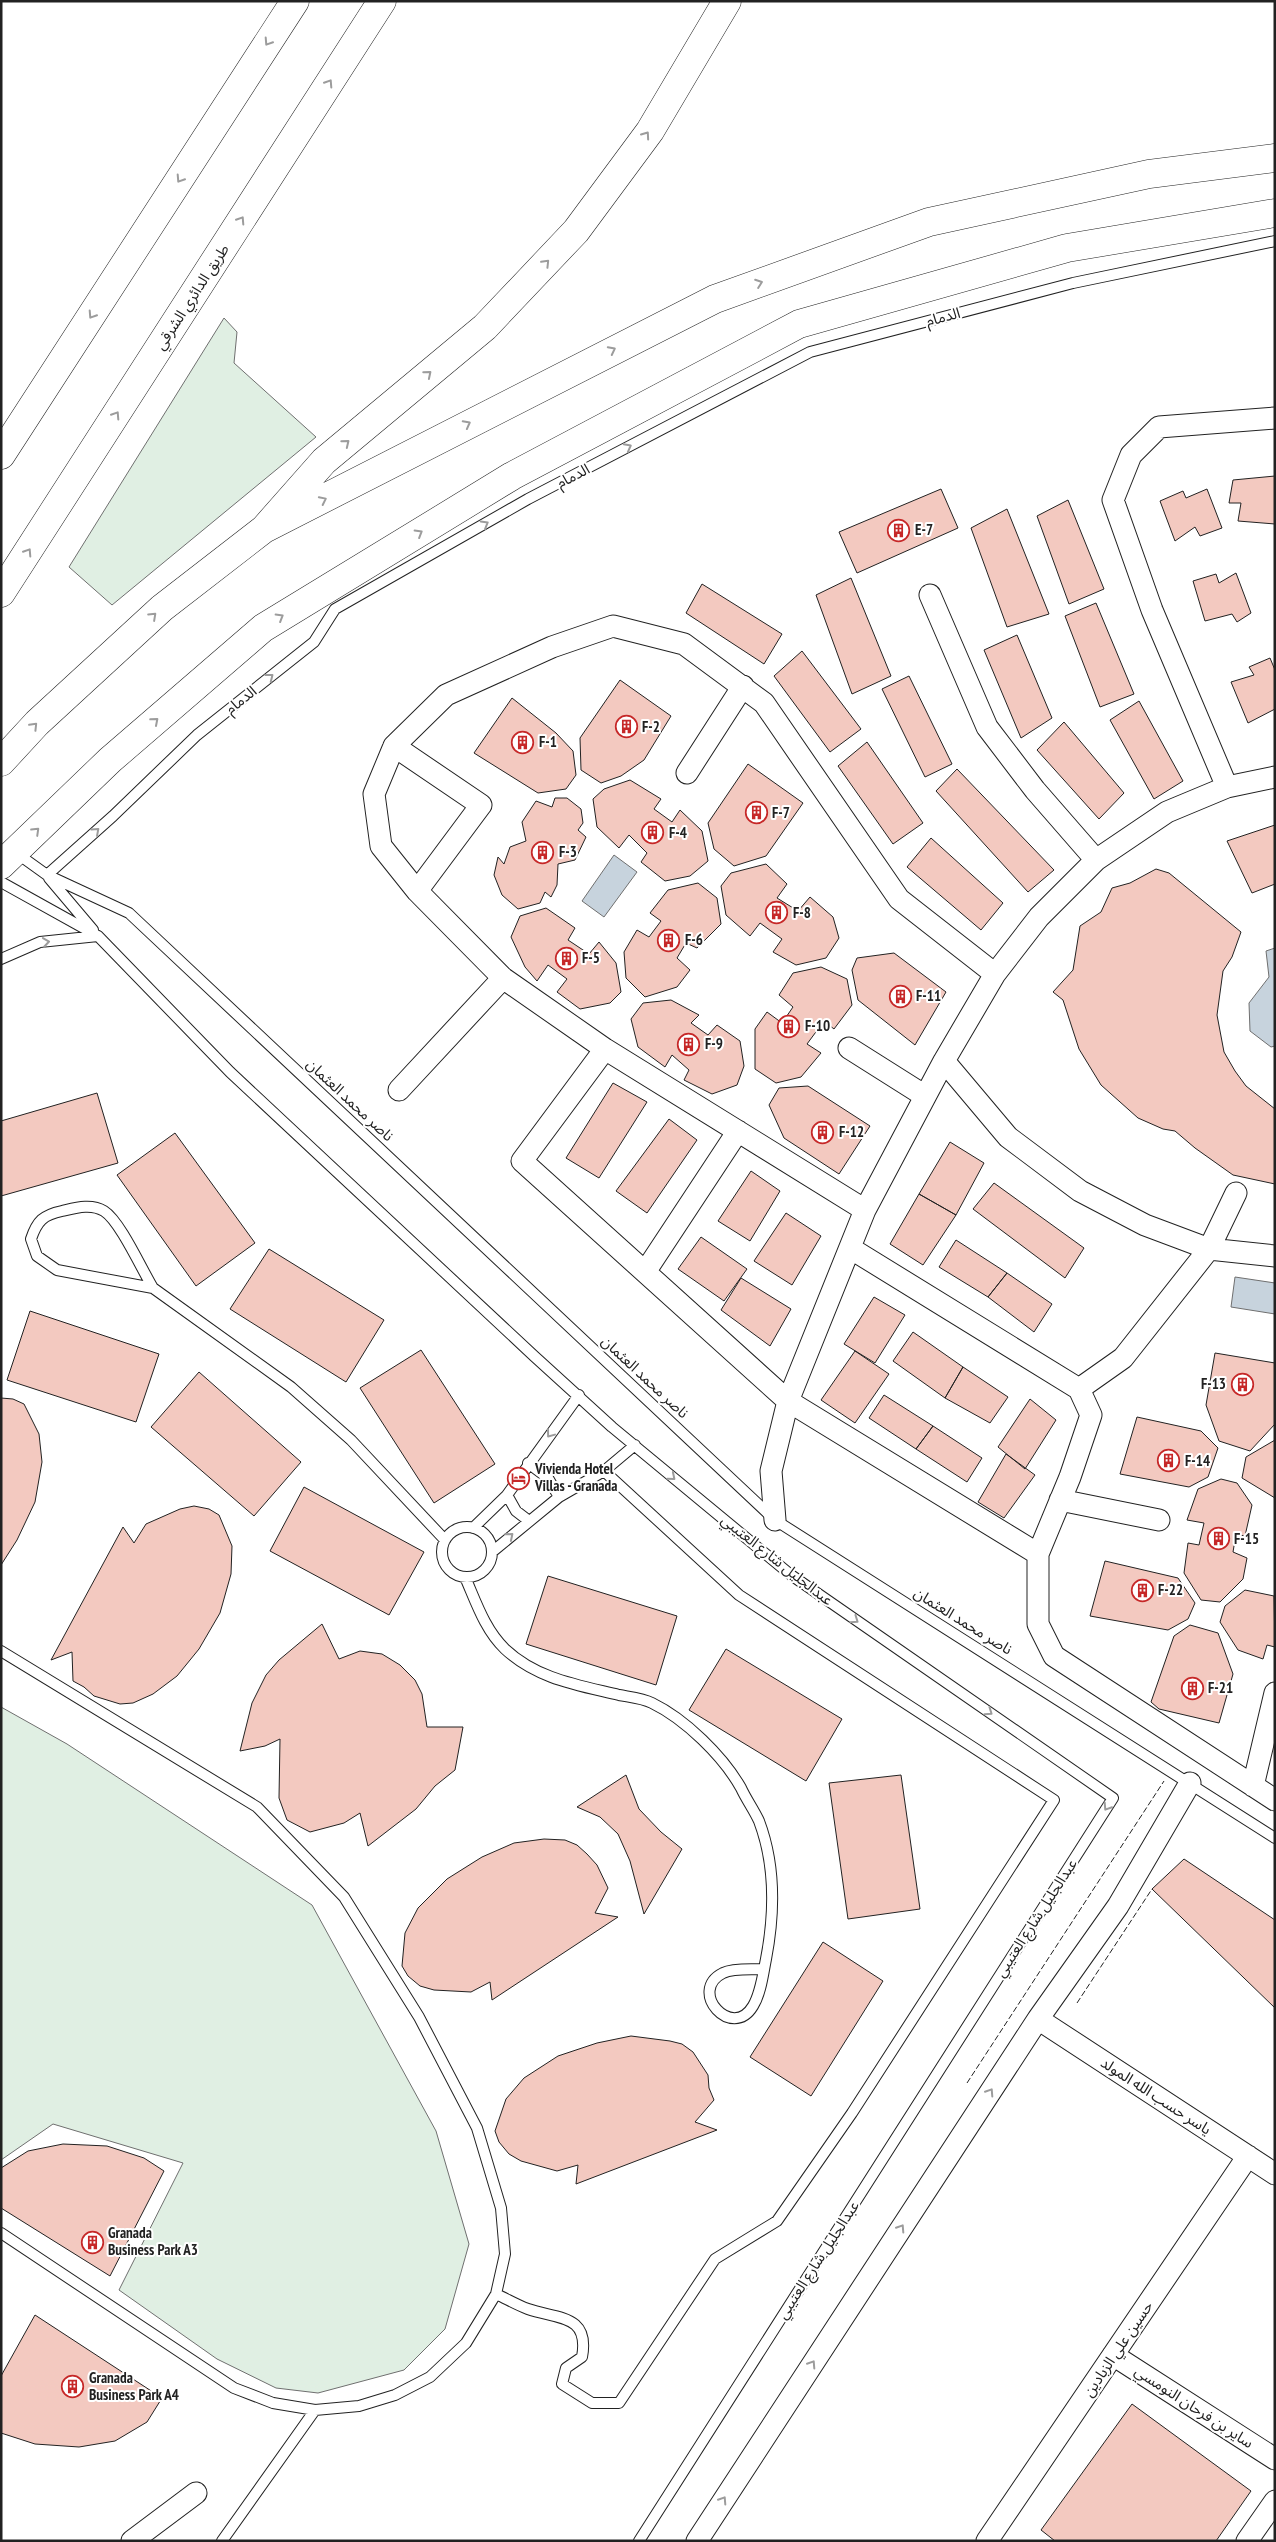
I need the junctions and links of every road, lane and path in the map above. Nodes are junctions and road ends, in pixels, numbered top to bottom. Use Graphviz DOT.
graph roads {
  1 [pos="295,1"];
  2 [pos="382,1"];
  3 [pos="727,1"];
  4 [pos="1275,158"];
  5 [pos="1275,213"];
  6 [pos="1275,241"];
  7 [pos="1275,418"];
  8 [pos="1,455"];
  9 [pos="264,528"];
  10 [pos="1,593"];
  11 [pos="930,595"];
  12 [pos="743,686"];
  13 [pos="394,746"];
  14 [pos="1,762"];
  15 [pos="687,773"];
  16 [pos="1275,777"];
  17 [pos="1227,787"];
  18 [pos="8,858"];
  19 [pos="1096,860"];
  20 [pos="47,875"];
  21 [pos="1,882"];
  22 [pos="417,891"];
  23 [pos="98,936"];
  24 [pos="1,959"];
  25 [pos="995,974"];
  26 [pos="503,978"];
  27 [pos="849,1048"];
  28 [pos="606,1049"];
  29 [pos="944,1061"];
  30 [pos="400,1090"];
  31 [pos="926,1096"];
  32 [pos="738,1131"];
  33 [pos="1236,1193"];
  34 [pos="865,1210"];
  35 [pos="850,1248"];
  36 [pos="1209,1249"];
  37 [pos="1275,1256"];
  38 [pos="645,1272"];
  39 [pos="153,1288"];
  40 [pos="1079,1389"];
  41 [pos="579,1395"];
  42 [pos="788,1401"];
  43 [pos="635,1445"];
  44 [pos="528,1463"];
  45 [pos="604,1471"];
  46 [pos="507,1495"];
  47 [pos="559,1497"];
  48 [pos="1060,1500"];
  49 [pos="775,1520"];
  50 [pos="1159,1520"];
  51 [pos="529,1521"];
  52 [pos="473,1528"];
  53 [pos="445,1540"];
  54 [pos="492,1552"];
  55 [pos="1038,1554"];
  56 [pos="465,1577"];
  57 [pos="1,1651"];
  58 [pos="1275,1693"];
  59 [pos="1190,1784"];
  60 [pos="1253,1786"];
  61 [pos="1275,1800"];
  62 [pos="1275,1838"];
  63 [pos="764,1969"];
  64 [pos="1038,2019"];
  65 [pos="1248,2156"];
  66 [pos="1275,2174"];
  67 [pos="1,2233"];
  68 [pos="496,2294"];
  69 [pos="1113,2355"];
  70 [pos="315,2410"];
  71 [pos="1275,2459"];
  72 [pos="196,2494"];
  73 [pos="1275,2501"];
  74 [pos="991,2539"];
  75 [pos="132,2541"];
  76 [pos="222,2541"];
  77 [pos="640,2541"];
  78 [pos="697,2541"];
  79 [pos="1247,2541"];
  1 -- 8 [label="main road, one-way"];
  10 -- 2 [label="main road, طريق الدائري الشرقي, one-way"];
  9 -- 3 [label="main road, one-way"];
  9 -- 4 [label="main road, one-way"];
  18 -- 5 [label="main road, الدمام, one-way"];
  20 -- 6 [label="lane, الدمام, one-way"];
  7 -- 17 [label="street"];
  14 -- 9 [label="main road, one-way"];
  11 -- 19 [label="street"];
  12 -- 13 [label="street"];
  12 -- 15 [label="street"];
  12 -- 25 [label="street"];
  13 -- 22 [label="street"];
  13 -- 22 [label="street"];
  16 -- 17 [label="street"];
  17 -- 19 [label="street"];
  18 -- 20 [label="lane"];
  19 -- 25 [label="street"];
  20 -- 23 [label="lane"];
  20 -- 49 [label="lane, ناصر محمد العثمان"];
  21 -- 23 [label="lane"];
  22 -- 26 [label="street"];
  24 -- 23 [label="lane, one-way"];
  23 -- 41 [label="lane"];
  25 -- 29 [label="street"];
  26 -- 28 [label="street"];
  26 -- 30 [label="street"];
  27 -- 31 [label="street"];
  28 -- 32 [label="street"];
  28 -- 38 [label="street"];
  29 -- 31 [label="street"];
  29 -- 36 [label="street"];
  31 -- 34 [label="street"];
  32 -- 34 [label="street"];
  32 -- 38 [label="street"];
  33 -- 36 [label="street"];
  34 -- 35 [label="street"];
  35 -- 40 [label="street"];
  35 -- 42 [label="street"];
  36 -- 37 [label="street"];
  36 -- 40 [label="street"];
  38 -- 42 [label="street"];
  39 -- 39 [label="lane"];
  39 -- 53 [label="lane"];
  40 -- 48 [label="street"];
  41 -- 43 [label="lane"];
  41 -- 44 [label="lane, one-way"];
  42 -- 49 [label="street"];
  42 -- 55 [label="street"];
  43 -- 45 [label="lane"];
  43 -- 77 [label="lane, عبدالجليل شارع العتيبي, one-way"];
  44 -- 46 [label="lane"];
  44 -- 47 [label="lane"];
  45 -- 47 [label="lane"];
  45 -- 68 [label="lane"];
  46 -- 51 [label="lane"];
  46 -- 52 [label="lane"];
  47 -- 51 [label="lane"];
  48 -- 50 [label="street"];
  48 -- 55 [label="street"];
  49 -- 59 [label="lane, ناصر محمد العثمان"];
  54 -- 51 [label="lane, one-way"];
  52 -- 53 [label="lane"];
  52 -- 54 [label="lane"];
  53 -- 56 [label="lane"];
  54 -- 56 [label="lane"];
  55 -- 60 [label="street"];
  56 -- 63 [label="lane"];
  57 -- 68 [label="lane"];
  58 -- 60 [label="street"];
  59 -- 62 [label="lane, ناصر محمد العثمان"];
  59 -- 64 [label="street"];
  60 -- 61 [label="street"];
  63 -- 63 [label="lane"];
  64 -- 65 [label="street, ياسر حسب الله المولد"];
  78 -- 64 [label="street, one-way"];
  65 -- 66 [label="street, ياسر حسب الله المولد"];
  65 -- 69 [label="street, حسين علي الزبادين"];
  67 -- 70 [label="lane"];
  68 -- 70 [label="lane"];
  69 -- 71 [label="street, ساير بن فرحان النومسي"];
  69 -- 74 [label="street, حسين علي الزبادين"];
  70 -- 76 [label="lane"];
  72 -- 75 [label="street"];
  73 -- 79 [label="street"];
}
